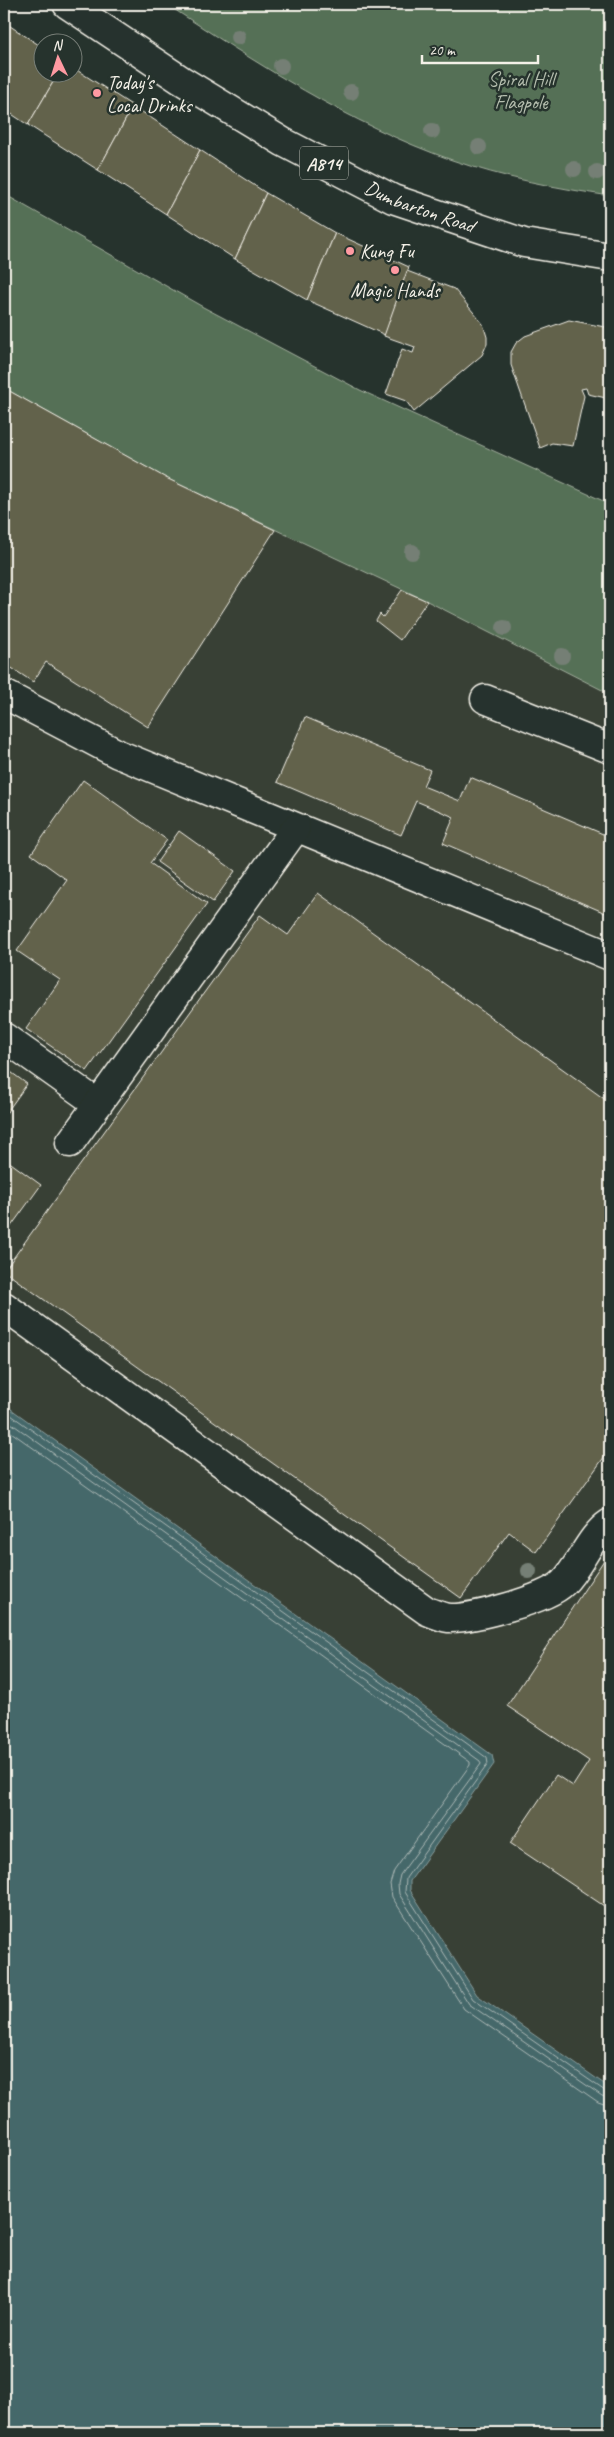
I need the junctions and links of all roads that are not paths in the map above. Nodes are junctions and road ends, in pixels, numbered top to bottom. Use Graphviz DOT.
graph roads {
  1 [pos="67,4"];
  2 [pos="610,257"];
  3 [pos="4,694"];
  4 [pos="485,700"];
  5 [pos="610,749"];
  6 [pos="296,828"];
  7 [pos="610,956"];
  8 [pos="4,1037"];
  9 [pos="98,1104"];
  10 [pos="70,1143"];
  11 [pos="4,1306"];
  12 [pos="610,1523"];
  1 -- 2 [label="main road, Dumbarton Road / A814"];
  3 -- 6 [label="main road"];
  4 -- 5 [label="main road"];
  6 -- 7 [label="main road"];
  6 -- 9 [label="main road"];
  8 -- 9 [label="main road"];
  9 -- 10 [label="main road"];
  11 -- 12 [label="main road"];
}
